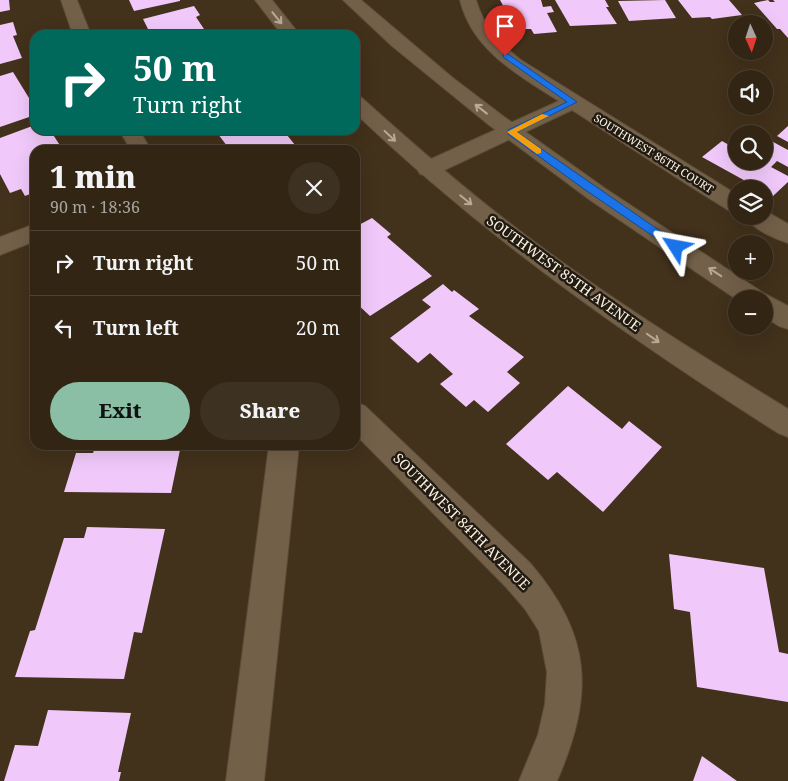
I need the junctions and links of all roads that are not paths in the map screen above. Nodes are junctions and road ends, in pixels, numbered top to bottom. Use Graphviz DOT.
graph roads {
  1 [pos="69,0"];
  2 [pos="263,0"];
  3 [pos="351,0"];
  4 [pos="468,0"];
  5 [pos="80,30"];
  6 [pos="287,30"];
  7 [pos="573,102"];
  8 [pos="360,107"];
  9 [pos="511,132"];
  10 [pos="428,169"];
  11 [pos="728,199"];
  12 [pos="771,225"];
  13 [pos="30,234"];
  14 [pos="788,235"];
  15 [pos="0,246"];
  16 [pos="742,290"];
  17 [pos="773,310"];
  18 [pos="788,320"];
  19 [pos="360,420"];
  20 [pos="788,424"];
  21 [pos="283,450"];
  22 [pos="245,781"];
  23 [pos="538,781"];
  1 -- 5 [label="street"];
  2 -- 6 [label="street, one-way"];
  9 -- 3 [label="street, one-way"];
  4 -- 7 [label="street, SOUTHWEST 86TH COURT"];
  7 -- 9 [label="street"];
  7 -- 11 [label="street, SOUTHWEST 86TH COURT"];
  8 -- 10 [label="street, SOUTHWEST 85TH AVENUE, one-way"];
  9 -- 10 [label="street"];
  16 -- 9 [label="street, one-way"];
  10 -- 20 [label="street, SOUTHWEST 85TH AVENUE, one-way"];
  12 -- 14 [label="street"];
  13 -- 15 [label="street"];
  17 -- 18 [label="street"];
  19 -- 23 [label="street, SOUTHWEST 84TH AVENUE"];
  21 -- 22 [label="street"];
}
